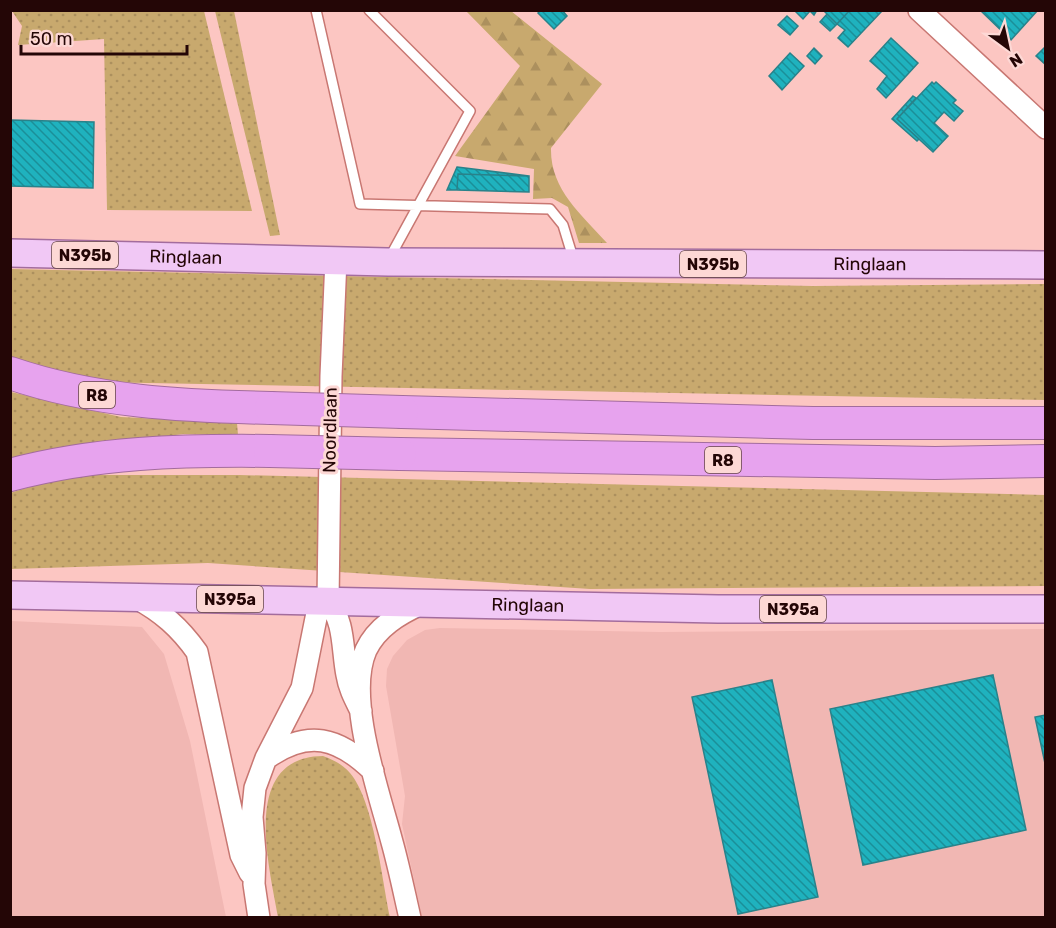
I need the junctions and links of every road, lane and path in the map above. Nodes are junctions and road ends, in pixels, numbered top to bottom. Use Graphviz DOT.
graph roads {
  1 [pos="316,10"];
  2 [pos="369,10"];
  3 [pos="919,10"];
  4 [pos="1046,128"];
  5 [pos="418,205"];
  6 [pos="10,253"];
  7 [pos="336,259"];
  8 [pos="387,262"];
  9 [pos="574,263"];
  10 [pos="1046,265"];
  11 [pos="10,373"];
  12 [pos="1046,423"];
  13 [pos="1046,461"];
  14 [pos="10,475"];
  15 [pos="10,595"];
  16 [pos="133,597"];
  17 [pos="328,602"];
  18 [pos="422,604"];
  19 [pos="1046,609"];
  20 [pos="361,711"];
  21 [pos="266,759"];
  22 [pos="372,771"];
  23 [pos="254,884"];
  24 [pos="259,918"];
  25 [pos="410,918"];
  1 -- 5 [label="lane"];
  2 -- 5 [label="lane"];
  3 -- 4 [label="street"];
  5 -- 8 [label="lane"];
  5 -- 9 [label="lane"];
  6 -- 7 [label="main road, Ringlaan / N395b"];
  7 -- 8 [label="main road, Ringlaan / N395b"];
  7 -- 17 [label="street, Noordlaan"];
  8 -- 9 [label="main road, Ringlaan / N395b"];
  9 -- 10 [label="main road, Ringlaan / N395b"];
  11 -- 12 [label="highway, R8, bridge"];
  13 -- 14 [label="highway, R8, bridge"];
  15 -- 16 [label="main road, Ringlaan / N395a"];
  16 -- 17 [label="main road, Ringlaan / N395a"];
  16 -- 23 [label="street, Noordlaan"];
  17 -- 18 [label="main road, Ringlaan / N395a"];
  17 -- 20 [label="street, Noordlaan"];
  17 -- 21 [label="street, Noordlaan"];
  18 -- 19 [label="main road, Ringlaan / N395a"];
  18 -- 20 [label="street, Noordlaan"];
  20 -- 22 [label="street, Noordlaan"];
  21 -- 22 [label="street"];
  21 -- 23 [label="street, Noordlaan"];
  22 -- 25 [label="street, Noordlaan"];
  23 -- 24 [label="street, Noordlaan"];
}
